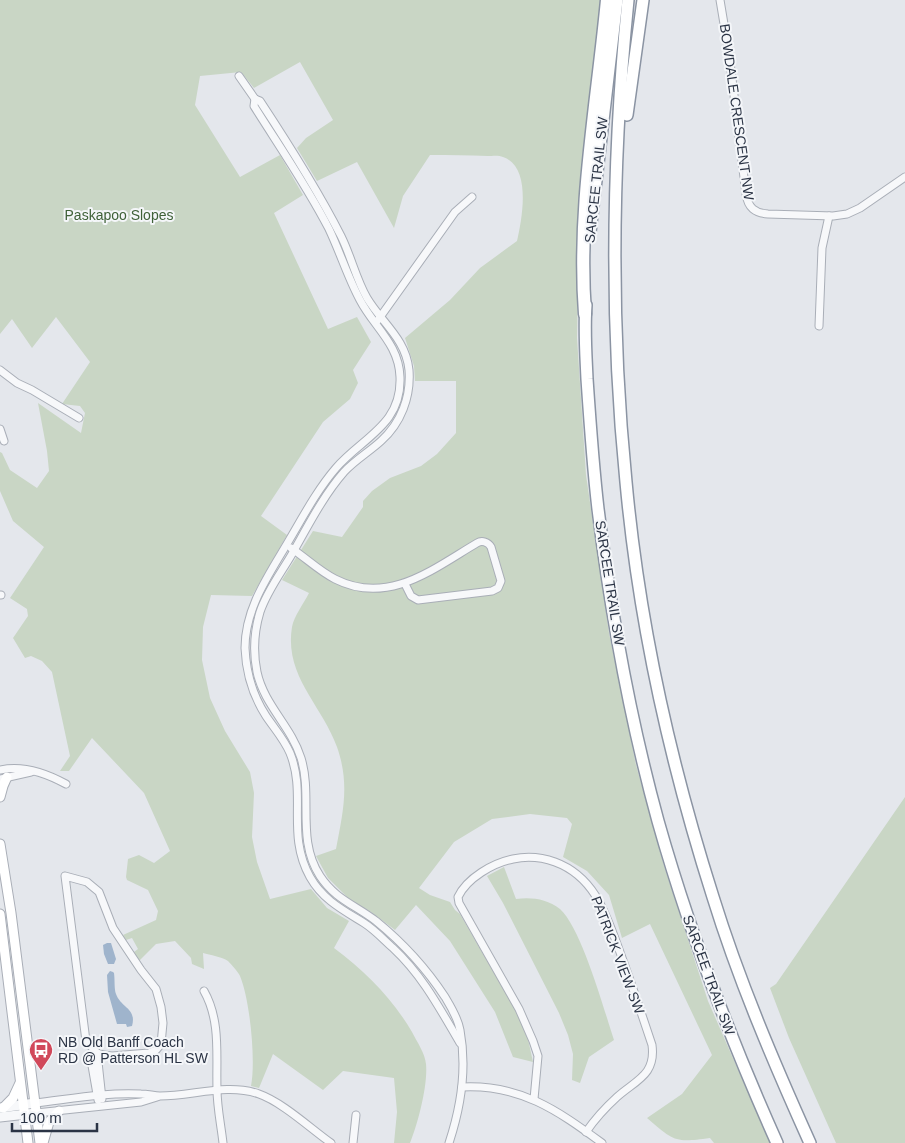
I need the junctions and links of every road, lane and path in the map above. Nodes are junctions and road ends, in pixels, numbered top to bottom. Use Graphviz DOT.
graph roads {
  1 [pos="607,0"];
  2 [pos="616,0"];
  3 [pos="628,0"];
  4 [pos="642,0"];
  5 [pos="720,0"];
  6 [pos="239,76"];
  7 [pos="255,99"];
  8 [pos="617,168"];
  9 [pos="905,177"];
  10 [pos="317,190"];
  11 [pos="309,194"];
  12 [pos="472,198"];
  13 [pos="829,216"];
  14 [pos="585,314"];
  15 [pos="381,317"];
  16 [pos="376,323"];
  17 [pos="819,326"];
  18 [pos="0,370"];
  19 [pos="395,406"];
  20 [pos="404,409"];
  21 [pos="79,418"];
  22 [pos="0,429"];
  23 [pos="4,441"];
  24 [pos="340,464"];
  25 [pos="346,470"];
  26 [pos="287,545"];
  27 [pos="294,550"];
  28 [pos="404,584"];
  29 [pos="245,647"];
  30 [pos="254,648"];
  31 [pos="296,746"];
  32 [pos="288,750"];
  33 [pos="0,770"];
  34 [pos="31,772"];
  35 [pos="4,778"];
  36 [pos="66,784"];
  37 [pos="0,797"];
  38 [pos="0,844"];
  39 [pos="0,914"];
  40 [pos="204,991"];
  41 [pos="462,1045"];
  42 [pos="97,1052"];
  43 [pos="20,1080"];
  44 [pos="462,1087"];
  45 [pos="217,1090"];
  46 [pos="99,1096"];
  47 [pos="159,1096"];
  48 [pos="534,1099"];
  49 [pos="35,1103"];
  50 [pos="101,1106"];
  51 [pos="1,1108"];
  52 [pos="24,1110"];
  53 [pos="59,1110"];
  54 [pos="36,1113"];
  55 [pos="356,1116"];
  56 [pos="0,1117"];
  57 [pos="586,1132"];
  58 [pos="28,1143"];
  59 [pos="42,1143"];
  60 [pos="223,1143"];
  61 [pos="331,1143"];
  62 [pos="353,1143"];
  63 [pos="449,1143"];
  64 [pos="602,1143"];
  65 [pos="777,1143"];
  66 [pos="810,1143"];
  1 -- 14 [label="highway"];
  2 -- 14 [label="highway, SARCEE TRAIL SW"];
  3 -- 8 [label="highway, SARCEE TRAIL SW"];
  4 -- 8 [label="highway"];
  5 -- 13 [label="street, BOWDALE CRESCENT NW"];
  6 -- 7 [label="street"];
  7 -- 10 [label="street"];
  7 -- 11 [label="street"];
  8 -- 66 [label="highway, SARCEE TRAIL SW"];
  9 -- 13 [label="street, BOWDALE CRESCENT NW"];
  10 -- 11 [label="street"];
  10 -- 15 [label="street"];
  11 -- 16 [label="street"];
  12 -- 15 [label="street"];
  13 -- 17 [label="street"];
  14 -- 65 [label="highway, SARCEE TRAIL SW"];
  15 -- 16 [label="street"];
  15 -- 20 [label="street"];
  16 -- 19 [label="street"];
  18 -- 21 [label="street"];
  19 -- 20 [label="street"];
  19 -- 24 [label="street"];
  20 -- 25 [label="street"];
  22 -- 23 [label="street"];
  24 -- 25 [label="street"];
  24 -- 26 [label="street"];
  25 -- 27 [label="street"];
  26 -- 27 [label="street"];
  26 -- 29 [label="street"];
  27 -- 28 [label="street"];
  27 -- 30 [label="street"];
  28 -- 28 [label="street"];
  29 -- 30 [label="street"];
  29 -- 32 [label="street"];
  30 -- 31 [label="street"];
  31 -- 32 [label="street"];
  31 -- 41 [label="street"];
  32 -- 41 [label="street"];
  33 -- 34 [label="street"];
  34 -- 35 [label="street"];
  34 -- 36 [label="street"];
  35 -- 37 [label="main road"];
  38 -- 49 [label="main road"];
  39 -- 43 [label="main road"];
  40 -- 45 [label="street"];
  41 -- 44 [label="street"];
  42 -- 42 [label="street"];
  42 -- 46 [label="street"];
  43 -- 51 [label="main road"];
  43 -- 52 [label="main road"];
  44 -- 48 [label="street"];
  44 -- 63 [label="street"];
  45 -- 47 [label="street"];
  45 -- 60 [label="street"];
  45 -- 61 [label="street"];
  46 -- 47 [label="street"];
  46 -- 49 [label="street"];
  46 -- 50 [label="street"];
  47 -- 50 [label="street"];
  48 -- 57 [label="street"];
  48 -- 57 [label="street, PATRICK VIEW SW"];
  49 -- 52 [label="street"];
  49 -- 54 [label="main road"];
  50 -- 53 [label="street"];
  51 -- 52 [label="street"];
  52 -- 54 [label="street"];
  52 -- 56 [label="street"];
  52 -- 58 [label="main road"];
  53 -- 54 [label="street"];
  53 -- 59 [label="main road"];
  54 -- 59 [label="main road"];
  55 -- 62 [label="street"];
  57 -- 64 [label="street"];
}
